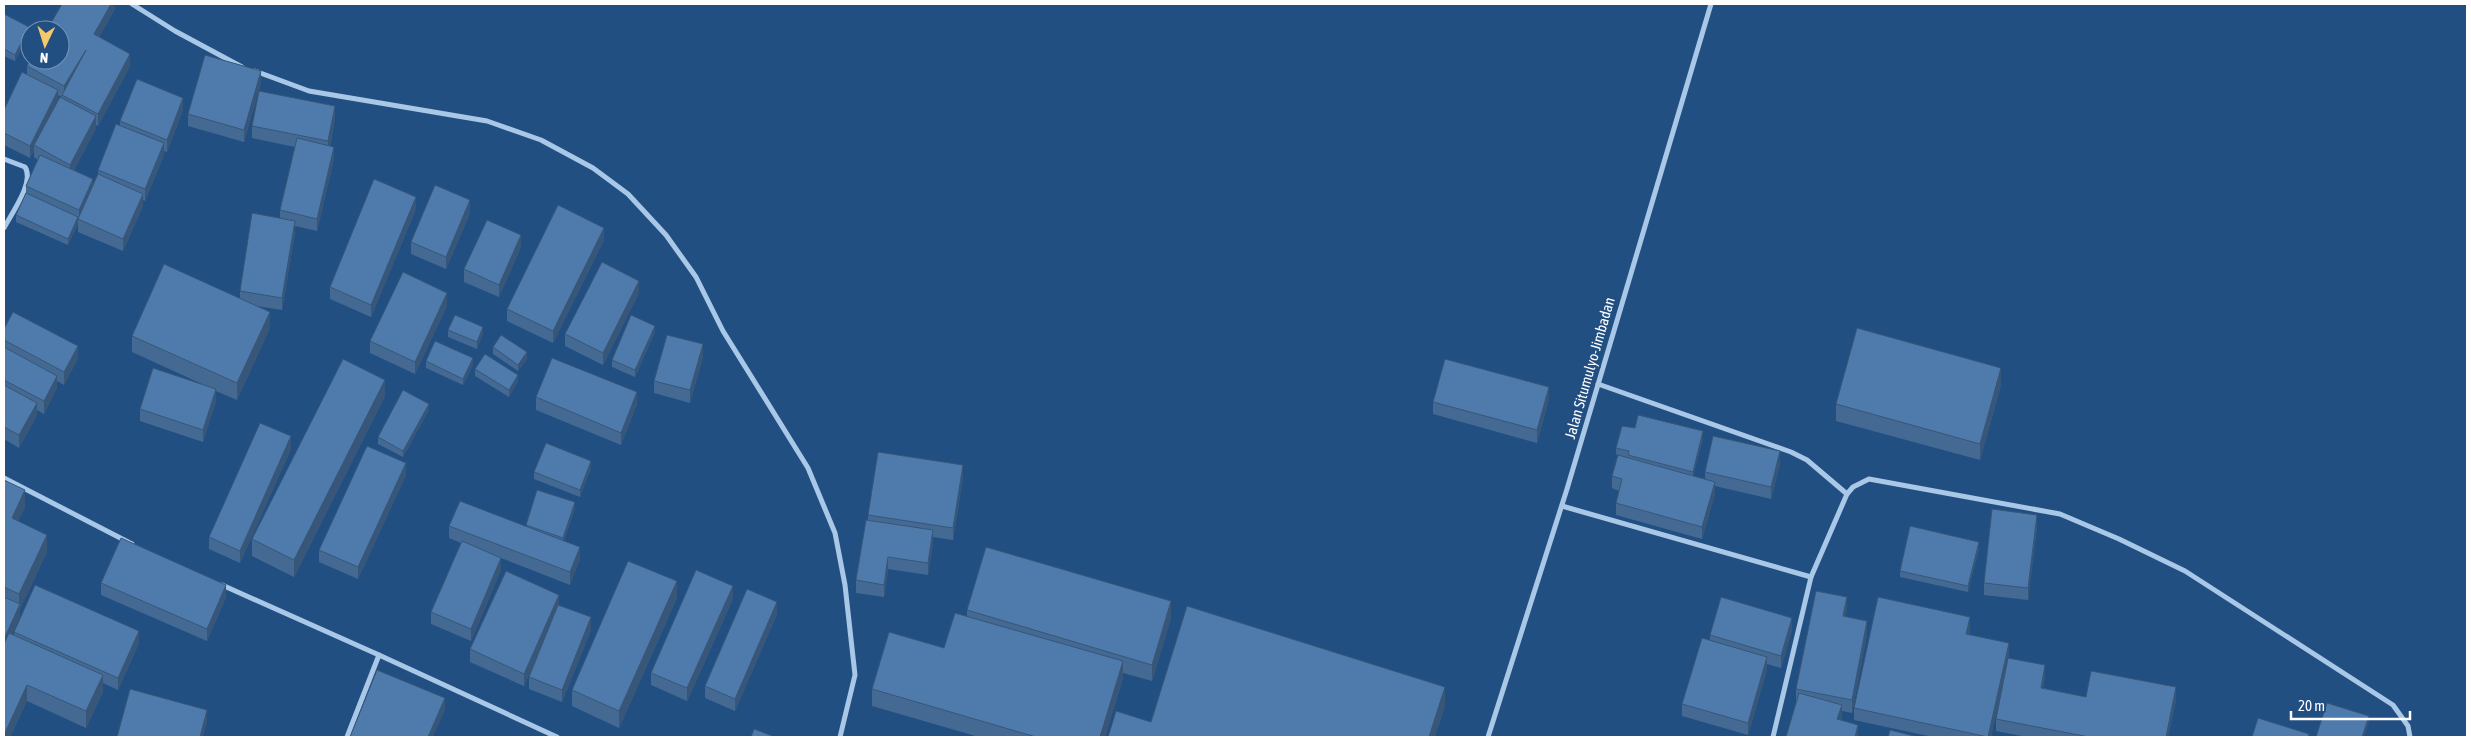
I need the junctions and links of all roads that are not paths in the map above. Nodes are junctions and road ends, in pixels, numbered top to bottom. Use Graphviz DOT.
graph roads {
  1 [pos="132,4"];
  2 [pos="1711,4"];
  3 [pos="4,159"];
  4 [pos="4,228"];
  5 [pos="1598,384"];
  6 [pos="4,478"];
  7 [pos="1847,494"];
  8 [pos="1562,506"];
  9 [pos="138,547"];
  10 [pos="1811,577"];
  11 [pos="218,584"];
  12 [pos="379,654"];
  13 [pos="347,737"];
  14 [pos="557,737"];
  15 [pos="840,737"];
  16 [pos="1488,737"];
  17 [pos="1773,737"];
  18 [pos="2410,737"];
  1 -- 15 [label="street"];
  2 -- 5 [label="street, Jalan Situmulyo-Jimbadan"];
  3 -- 4 [label="street"];
  5 -- 7 [label="street"];
  5 -- 8 [label="street, Jalan Situmulyo-Jimbadan"];
  6 -- 9 [label="street"];
  7 -- 10 [label="street"];
  7 -- 18 [label="street"];
  8 -- 10 [label="street"];
  8 -- 16 [label="street, Jalan Situmulyo-Jimbadan"];
  10 -- 17 [label="street"];
  11 -- 12 [label="street"];
  12 -- 13 [label="street"];
  12 -- 14 [label="street"];
}
